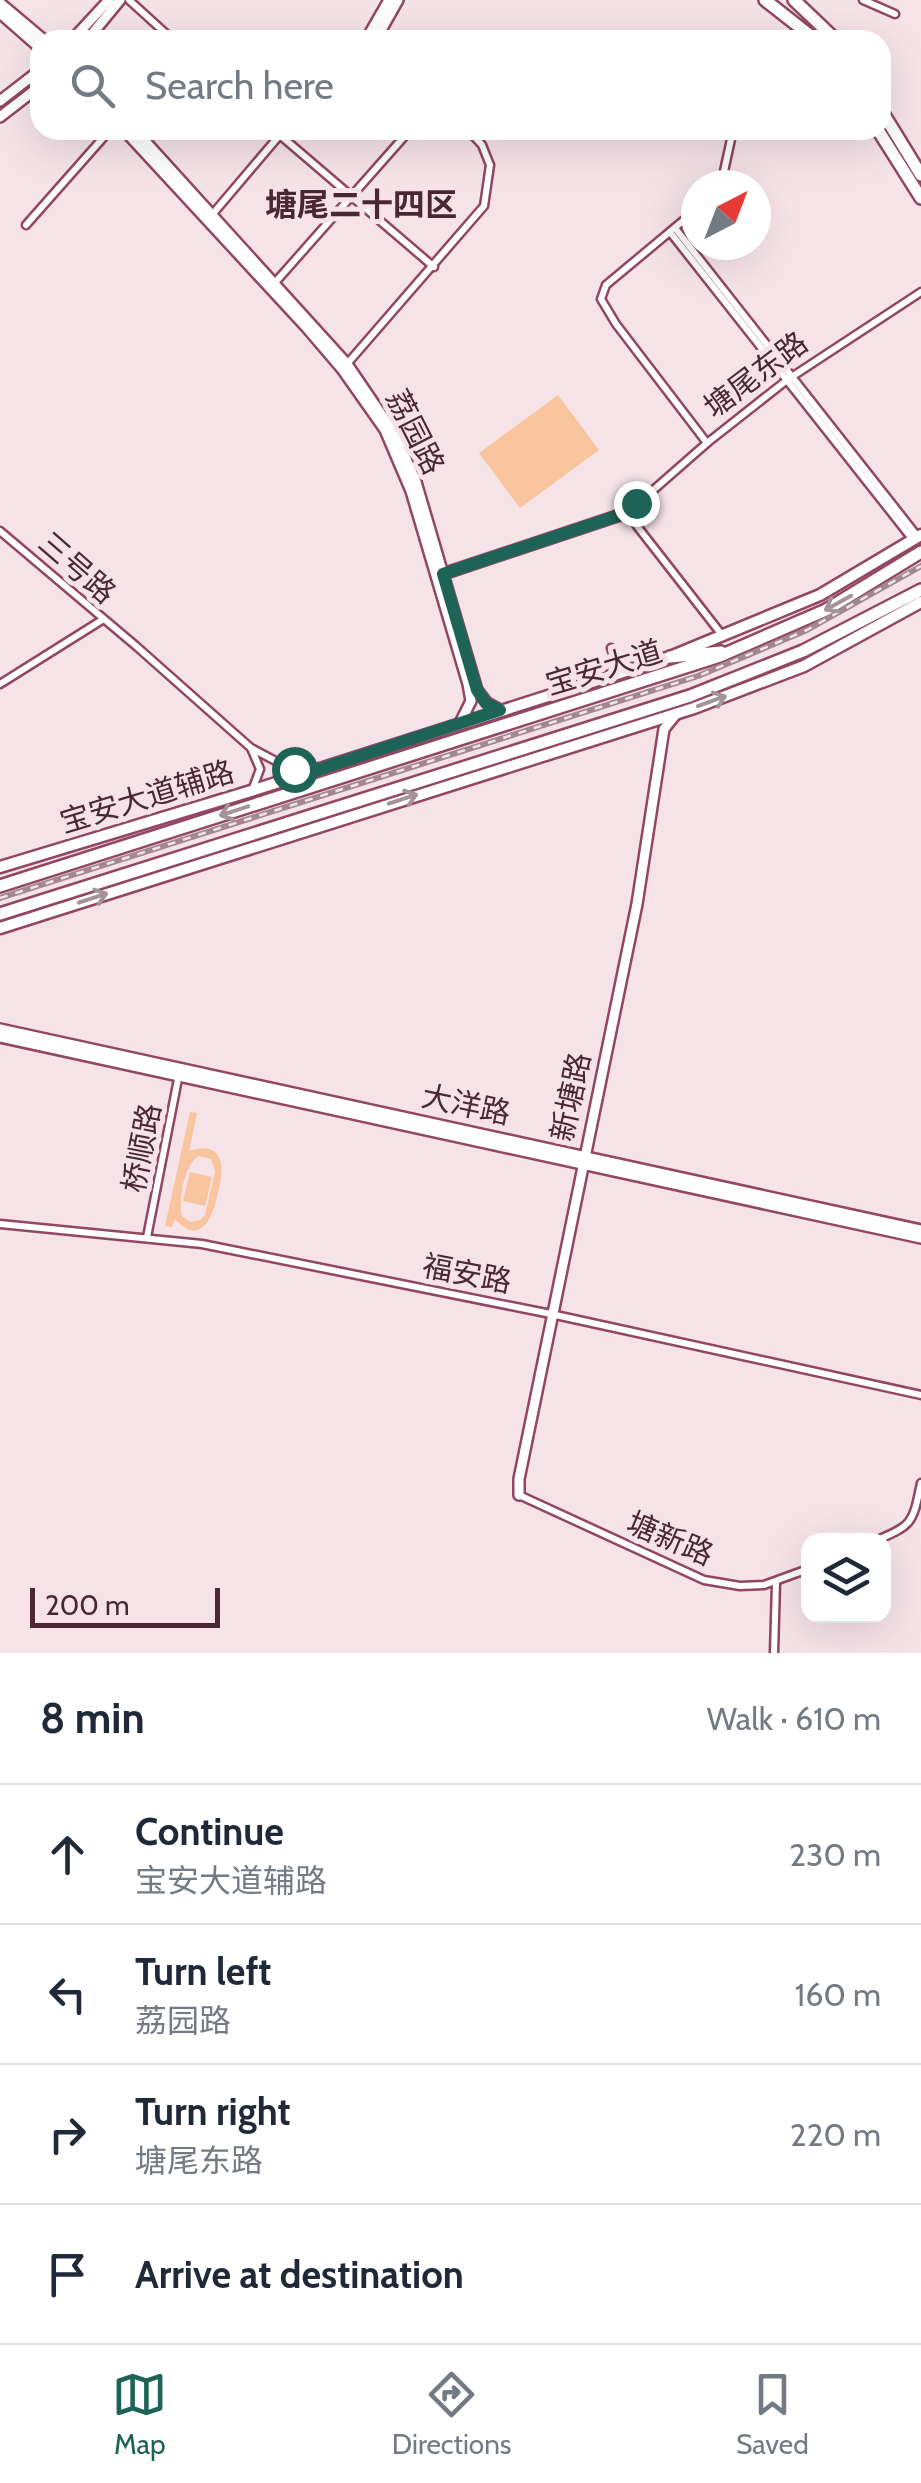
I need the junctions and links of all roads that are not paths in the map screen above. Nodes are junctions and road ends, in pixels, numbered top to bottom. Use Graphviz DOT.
graph roads {
  1 [pos="109,0"];
  2 [pos="124,0"];
  3 [pos="389,0"];
  4 [pos="398,0"];
  5 [pos="764,0"];
  6 [pos="794,0"];
  7 [pos="863,0"];
  8 [pos="0,3"];
  9 [pos="0,13"];
  10 [pos="811,14"];
  11 [pos="895,14"];
  12 [pos="800,26"];
  13 [pos="32,30"];
  14 [pos="81,30"];
  15 [pos="96,30"];
  16 [pos="162,30"];
  17 [pos="374,30"];
  18 [pos="382,30"];
  19 [pos="805,30"];
  20 [pos="826,30"];
  21 [pos="30,39"];
  22 [pos="30,78"];
  23 [pos="30,94"];
  24 [pos="0,101"];
  25 [pos="0,117"];
  26 [pos="891,126"];
  27 [pos="101,140"];
  28 [pos="134,140"];
  29 [pos="143,140"];
  30 [pos="273,140"];
  31 [pos="289,140"];
  32 [pos="401,140"];
  33 [pos="478,140"];
  34 [pos="731,140"];
  35 [pos="884,140"];
  36 [pos="724,170"];
  37 [pos="921,175"];
  38 [pos="351,197"];
  39 [pos="921,198"];
  40 [pos="209,218"];
  41 [pos="681,222"];
  42 [pos="26,225"];
  43 [pos="672,230"];
  44 [pos="434,267"];
  45 [pos="272,286"];
  46 [pos="921,292"];
  47 [pos="344,366"];
  48 [pos="790,379"];
  49 [pos="707,443"];
  50 [pos="632,513"];
  51 [pos="0,532"];
  52 [pos="917,538"];
  53 [pos="921,552"];
  54 [pos="443,574"];
  55 [pos="921,590"];
  56 [pos="921,602"];
  57 [pos="102,620"];
  58 [pos="723,636"];
  59 [pos="611,648"];
  60 [pos="735,650"];
  61 [pos="670,657"];
  62 [pos="619,673"];
  63 [pos="0,684"];
  64 [pos="500,710"];
  65 [pos="677,713"];
  66 [pos="460,722"];
  67 [pos="251,748"];
  68 [pos="314,771"];
  69 [pos="251,791"];
  70 [pos="0,868"];
  71 [pos="0,886"];
  72 [pos="0,914"];
  73 [pos="0,928"];
  74 [pos="0,1028"];
  75 [pos="0,1036"];
  76 [pos="180,1072"];
  77 [pos="584,1160"];
  78 [pos="0,1224"];
  79 [pos="921,1230"];
  80 [pos="147,1237"];
  81 [pos="921,1238"];
  82 [pos="551,1314"];
  83 [pos="921,1395"];
  84 [pos="921,1483"];
  85 [pos="519,1495"];
  86 [pos="891,1534"];
  87 [pos="801,1573"];
  88 [pos="776,1583"];
  89 [pos="774,1653"];
  1 -- 14 [label="street"];
  2 -- 15 [label="street"];
  2 -- 16 [label="street"];
  3 -- 17 [label="street"];
  4 -- 18 [label="street"];
  5 -- 12 [label="main road"];
  6 -- 10 [label="main road"];
  7 -- 11 [label="street"];
  8 -- 13 [label="street"];
  9 -- 21 [label="street"];
  10 -- 12 [label="main road"];
  10 -- 20 [label="main road"];
  12 -- 19 [label="main road"];
  22 -- 24 [label="street"];
  23 -- 25 [label="street"];
  26 -- 37 [label="main road"];
  27 -- 42 [label="street"];
  28 -- 40 [label="street"];
  29 -- 40 [label="street"];
  30 -- 40 [label="street"];
  31 -- 38 [label="street"];
  32 -- 38 [label="street"];
  33 -- 44 [label="street"];
  34 -- 36 [label="street"];
  35 -- 39 [label="main road"];
  38 -- 44 [label="street"];
  38 -- 45 [label="street"];
  40 -- 45 [label="street, 荔园路"];
  41 -- 43 [label="street"];
  43 -- 48 [label="street"];
  43 -- 49 [label="street"];
  44 -- 47 [label="street"];
  45 -- 47 [label="street, 荔园路"];
  46 -- 48 [label="street, 塘尾东路"];
  47 -- 54 [label="street, 荔园路"];
  47 -- 66 [label="street, 荔园路"];
  48 -- 49 [label="street, 塘尾东路"];
  48 -- 52 [label="street"];
  49 -- 50 [label="street, 塘尾东路"];
  50 -- 54 [label="street, 塘尾东路"];
  50 -- 58 [label="street"];
  51 -- 57 [label="street, 三号路"];
  52 -- 58 [label="main road, 宝安大道辅路"];
  53 -- 60 [label="main road, 宝安大道, one-way"];
  54 -- 64 [label="street, 荔园路"];
  55 -- 72 [label="main road, 宝安大道"];
  65 -- 56 [label="main road, one-way"];
  57 -- 63 [label="street"];
  57 -- 67 [label="street, 三号路"];
  58 -- 61 [label="main road, 宝安大道辅路"];
  59 -- 62 [label="street"];
  60 -- 61 [label="main road"];
  60 -- 71 [label="main road, 宝安大道, one-way"];
  61 -- 62 [label="main road, 宝安大道辅路"];
  62 -- 64 [label="main road, 宝安大道辅路"];
  64 -- 66 [label="main road, 宝安大道辅路"];
  73 -- 65 [label="main road, one-way"];
  65 -- 77 [label="street, 新塘路"];
  66 -- 68 [label="main road, 宝安大道辅路"];
  67 -- 68 [label="street, 三号路"];
  67 -- 69 [label="street"];
  68 -- 69 [label="main road, 宝安大道辅路"];
  69 -- 70 [label="main road, 宝安大道辅路"];
  74 -- 76 [label="street, 大洋路"];
  75 -- 76 [label="street, 大洋路"];
  76 -- 77 [label="street, 大洋路"];
  76 -- 80 [label="street, 桥顺路"];
  77 -- 79 [label="street, 大洋路"];
  77 -- 81 [label="street, 大洋路"];
  77 -- 82 [label="street, 新塘路"];
  78 -- 80 [label="street, 福安路"];
  80 -- 82 [label="street, 福安路"];
  82 -- 83 [label="street, 福安路"];
  82 -- 85 [label="street, 新塘路"];
  84 -- 86 [label="street"];
  85 -- 88 [label="street, 塘新路"];
  87 -- 88 [label="street, 塘新路"];
  88 -- 89 [label="street"];
}
